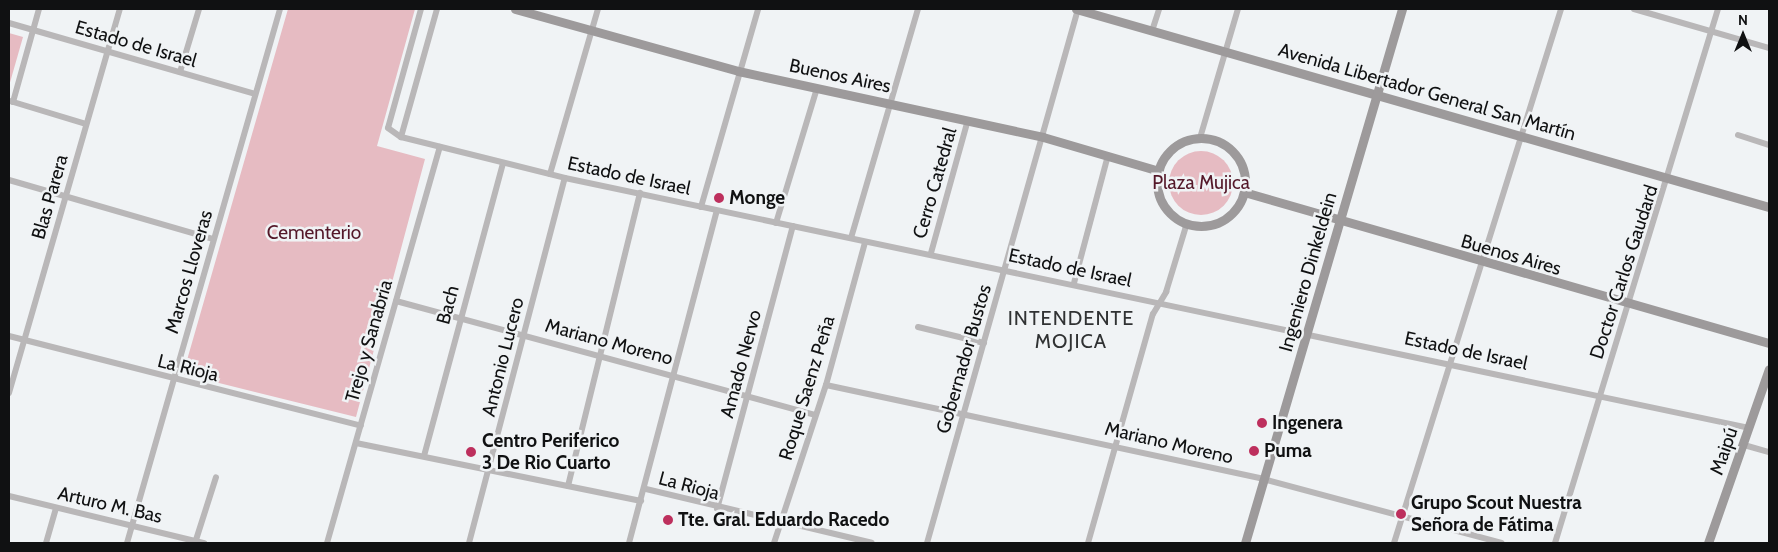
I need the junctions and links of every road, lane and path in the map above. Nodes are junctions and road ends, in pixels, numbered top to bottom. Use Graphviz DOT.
graph roads {
  1 [pos="39,9"];
  2 [pos="120,9"];
  3 [pos="199,9"];
  4 [pos="280,9"];
  5 [pos="421,9"];
  6 [pos="437,9"];
  7 [pos="515,9"];
  8 [pos="598,9"];
  9 [pos="758,9"];
  10 [pos="918,9"];
  11 [pos="1077,9"];
  12 [pos="1159,9"];
  13 [pos="1238,9"];
  14 [pos="1402,9"];
  15 [pos="1561,9"];
  16 [pos="1634,9"];
  17 [pos="1718,9"];
  18 [pos="9,23"];
  19 [pos="33,30"];
  20 [pos="592,30"];
  21 [pos="1152,31"];
  22 [pos="1712,31"];
  23 [pos="1769,48"];
  24 [pos="1225,51"];
  25 [pos="108,53"];
  26 [pos="738,71"];
  27 [pos="180,72"];
  28 [pos="817,88"];
  29 [pos="256,94"];
  30 [pos="1377,95"];
  31 [pos="11,102"];
  32 [pos="890,104"];
  33 [pos="968,120"];
  34 [pos="86,124"];
  35 [pos="1738,135"];
  36 [pos="1522,136"];
  37 [pos="401,137"];
  38 [pos="1043,137"];
  39 [pos="1200,138"];
  40 [pos="1769,145"];
  41 [pos="440,147"];
  42 [pos="1108,155"];
  43 [pos="503,164"];
  44 [pos="1159,171"];
  45 [pos="550,174"];
  46 [pos="565,178"];
  47 [pos="1670,178"];
  48 [pos="9,180"];
  49 [pos="1244,192"];
  50 [pos="640,193"];
  51 [pos="65,199"];
  52 [pos="701,207"];
  53 [pos="1769,207"];
  54 [pos="717,211"];
  55 [pos="1338,221"];
  56 [pos="776,222"];
  57 [pos="1187,223"];
  58 [pos="793,226"];
  59 [pos="851,238"];
  60 [pos="213,239"];
  61 [pos="865,242"];
  62 [pos="931,253"];
  63 [pos="1483,263"];
  64 [pos="1006,269"];
  65 [pos="1074,283"];
  66 [pos="396,300"];
  67 [pos="1160,303"];
  68 [pos="1628,306"];
  69 [pos="460,318"];
  70 [pos="918,327"];
  71 [pos="1309,333"];
  72 [pos="524,335"];
  73 [pos="9,336"];
  74 [pos="24,340"];
  75 [pos="984,343"];
  76 [pos="1769,344"];
  77 [pos="599,354"];
  78 [pos="1451,364"];
  79 [pos="1769,369"];
  80 [pos="675,375"];
  81 [pos="174,380"];
  82 [pos="826,385"];
  83 [pos="9,393"];
  84 [pos="1601,396"];
  85 [pos="748,397"];
  86 [pos="964,413"];
  87 [pos="814,415"];
  88 [pos="361,426"];
  89 [pos="1749,428"];
  90 [pos="356,443"];
  91 [pos="1744,445"];
  92 [pos="1116,446"];
  93 [pos="1769,452"];
  94 [pos="424,456"];
  95 [pos="491,470"];
  96 [pos="216,477"];
  97 [pos="1264,479"];
  98 [pos="568,486"];
  99 [pos="646,490"];
  100 [pos="9,496"];
  101 [pos="641,501"];
  102 [pos="56,508"];
  103 [pos="717,509"];
  104 [pos="1403,516"];
  105 [pos="780,524"];
  106 [pos="133,526"];
  107 [pos="195,542"];
  108 [pos="46,543"];
  109 [pos="127,543"];
  110 [pos="204,543"];
  111 [pos="328,543"];
  112 [pos="469,543"];
  113 [pos="629,543"];
  114 [pos="774,543"];
  115 [pos="872,543"];
  116 [pos="927,543"];
  117 [pos="1088,543"];
  118 [pos="1245,543"];
  119 [pos="1394,543"];
  120 [pos="1502,543"];
  121 [pos="1555,543"];
  122 [pos="1708,543"];
  1 -- 19 [label="street"];
  2 -- 25 [label="street, Blas Parera"];
  3 -- 27 [label="street"];
  4 -- 29 [label="street, Marcos Lloveras"];
  5 -- 37 [label="street, Estado de Israel"];
  6 -- 37 [label="street"];
  7 -- 20 [label="main road, Buenos Aires"];
  8 -- 20 [label="street"];
  9 -- 26 [label="street"];
  10 -- 32 [label="street"];
  11 -- 21 [label="main road, Avenida Libertador General San Martín"];
  11 -- 38 [label="street, Gobernador Bustos"];
  12 -- 21 [label="street"];
  13 -- 24 [label="street"];
  14 -- 30 [label="main road, Ingeniero Dinkeldein"];
  15 -- 36 [label="street"];
  16 -- 22 [label="street"];
  17 -- 22 [label="street, Doctor Carlos Gaudard"];
  18 -- 19 [label="street, Estado de Israel"];
  19 -- 25 [label="street, Estado de Israel"];
  19 -- 31 [label="street"];
  20 -- 26 [label="main road, Buenos Aires"];
  20 -- 45 [label="street"];
  21 -- 24 [label="main road, Avenida Libertador General San Martín"];
  22 -- 23 [label="street"];
  22 -- 47 [label="street, Doctor Carlos Gaudard"];
  24 -- 30 [label="main road, Avenida Libertador General San Martín"];
  24 -- 39 [label="street"];
  25 -- 27 [label="street, Estado de Israel"];
  25 -- 34 [label="street, Blas Parera"];
  26 -- 28 [label="main road, Buenos Aires"];
  26 -- 52 [label="street"];
  27 -- 29 [label="street, Estado de Israel"];
  28 -- 32 [label="main road, Buenos Aires"];
  28 -- 56 [label="street"];
  29 -- 60 [label="street, Marcos Lloveras"];
  30 -- 36 [label="main road, Avenida Libertador General San Martín"];
  30 -- 55 [label="main road, Ingeniero Dinkeldein"];
  31 -- 34 [label="street"];
  32 -- 33 [label="main road, Buenos Aires"];
  32 -- 59 [label="street"];
  33 -- 38 [label="main road, Buenos Aires"];
  33 -- 62 [label="street, Cerro Catedral"];
  34 -- 51 [label="street, Blas Parera"];
  35 -- 40 [label="street"];
  36 -- 47 [label="main road, Avenida Libertador General San Martín"];
  36 -- 63 [label="street"];
  37 -- 41 [label="street, Estado de Israel"];
  38 -- 42 [label="main road, Buenos Aires"];
  38 -- 64 [label="street, Gobernador Bustos"];
  39 -- 44 [label="main road"];
  39 -- 49 [label="main road"];
  41 -- 43 [label="street, Estado de Israel"];
  41 -- 66 [label="street, Trejo y Sanabria"];
  42 -- 44 [label="main road, Buenos Aires"];
  42 -- 65 [label="street"];
  43 -- 45 [label="street, Estado de Israel"];
  43 -- 69 [label="street, Bach"];
  44 -- 57 [label="main road"];
  45 -- 46 [label="street, Estado de Israel"];
  46 -- 50 [label="street, Estado de Israel"];
  46 -- 72 [label="street, Antonio Lucero"];
  47 -- 53 [label="main road, Avenida Libertador General San Martín"];
  47 -- 68 [label="street, Doctor Carlos Gaudard"];
  48 -- 51 [label="street"];
  49 -- 55 [label="main road, Buenos Aires"];
  49 -- 57 [label="main road"];
  50 -- 52 [label="street, Estado de Israel"];
  50 -- 77 [label="street"];
  51 -- 60 [label="street"];
  51 -- 74 [label="street, Blas Parera"];
  52 -- 54 [label="street, Estado de Israel"];
  54 -- 56 [label="street, Estado de Israel"];
  54 -- 80 [label="street"];
  55 -- 63 [label="main road, Buenos Aires"];
  55 -- 71 [label="main road, Ingeniero Dinkeldein"];
  56 -- 58 [label="street, Estado de Israel"];
  57 -- 67 [label="street"];
  58 -- 59 [label="street, Estado de Israel"];
  58 -- 85 [label="street, Amado Nervo"];
  59 -- 61 [label="street, Estado de Israel"];
  60 -- 81 [label="street, Marcos Lloveras"];
  61 -- 62 [label="street, Estado de Israel"];
  61 -- 82 [label="street, Roque Saenz Peña"];
  62 -- 64 [label="street, Estado de Israel"];
  63 -- 68 [label="main road, Buenos Aires"];
  63 -- 78 [label="street"];
  64 -- 65 [label="street, Estado de Israel"];
  64 -- 75 [label="street, Gobernador Bustos"];
  65 -- 67 [label="street, Estado de Israel"];
  66 -- 69 [label="street, Mariano Moreno"];
  66 -- 88 [label="street, Trejo y Sanabria"];
  67 -- 71 [label="street, Estado de Israel"];
  67 -- 92 [label="street"];
  68 -- 76 [label="main road, Buenos Aires"];
  68 -- 84 [label="street, Doctor Carlos Gaudard"];
  69 -- 72 [label="street, Mariano Moreno"];
  69 -- 94 [label="street, Bach"];
  70 -- 75 [label="street"];
  71 -- 78 [label="street, Estado de Israel"];
  71 -- 97 [label="main road, Ingeniero Dinkeldein"];
  72 -- 77 [label="street, Mariano Moreno"];
  72 -- 95 [label="street, Antonio Lucero"];
  73 -- 74 [label="street, La Rioja"];
  74 -- 81 [label="street, La Rioja"];
  74 -- 83 [label="street, Blas Parera"];
  75 -- 86 [label="street, Gobernador Bustos"];
  77 -- 80 [label="street, Mariano Moreno"];
  77 -- 98 [label="street"];
  78 -- 84 [label="street, Estado de Israel"];
  78 -- 104 [label="street"];
  79 -- 89 [label="main road, Maipú"];
  80 -- 85 [label="street, Mariano Moreno"];
  80 -- 99 [label="street"];
  81 -- 88 [label="street, La Rioja"];
  81 -- 106 [label="street, Marcos Lloveras"];
  82 -- 86 [label="street, Mariano Moreno"];
  82 -- 87 [label="street, Roque Saenz Peña"];
  84 -- 89 [label="street, Estado de Israel"];
  84 -- 121 [label="street, Doctor Carlos Gaudard"];
  85 -- 87 [label="street, Mariano Moreno"];
  85 -- 103 [label="street, Amado Nervo"];
  86 -- 92 [label="street, Mariano Moreno"];
  86 -- 116 [label="street, Gobernador Bustos"];
  87 -- 105 [label="street, Roque Saenz Peña"];
  88 -- 90 [label="street, Trejo y Sanabria"];
  89 -- 91 [label="main road, Maipú"];
  90 -- 94 [label="street, La Rioja"];
  90 -- 111 [label="street, Trejo y Sanabria"];
  91 -- 93 [label="street"];
  91 -- 122 [label="main road, Maipú"];
  92 -- 97 [label="street, Mariano Moreno"];
  92 -- 117 [label="street"];
  94 -- 95 [label="street, La Rioja"];
  95 -- 98 [label="street, La Rioja"];
  95 -- 112 [label="street, Antonio Lucero"];
  96 -- 107 [label="street"];
  97 -- 104 [label="street, Mariano Moreno"];
  97 -- 118 [label="main road, Ingeniero Dinkeldein"];
  98 -- 101 [label="street, La Rioja"];
  99 -- 101 [label="street"];
  99 -- 103 [label="street, La Rioja"];
  100 -- 102 [label="street, Arturo M. Bas"];
  101 -- 113 [label="street"];
  102 -- 106 [label="street, Arturo M. Bas"];
  102 -- 108 [label="street"];
  103 -- 105 [label="street, La Rioja"];
  104 -- 119 [label="street"];
  104 -- 120 [label="street, Mariano Moreno"];
  105 -- 114 [label="street, Roque Saenz Peña"];
  105 -- 115 [label="street, La Rioja"];
  106 -- 107 [label="street, Arturo M. Bas"];
  106 -- 109 [label="street, Marcos Lloveras"];
  107 -- 110 [label="street, Arturo M. Bas"];
}
